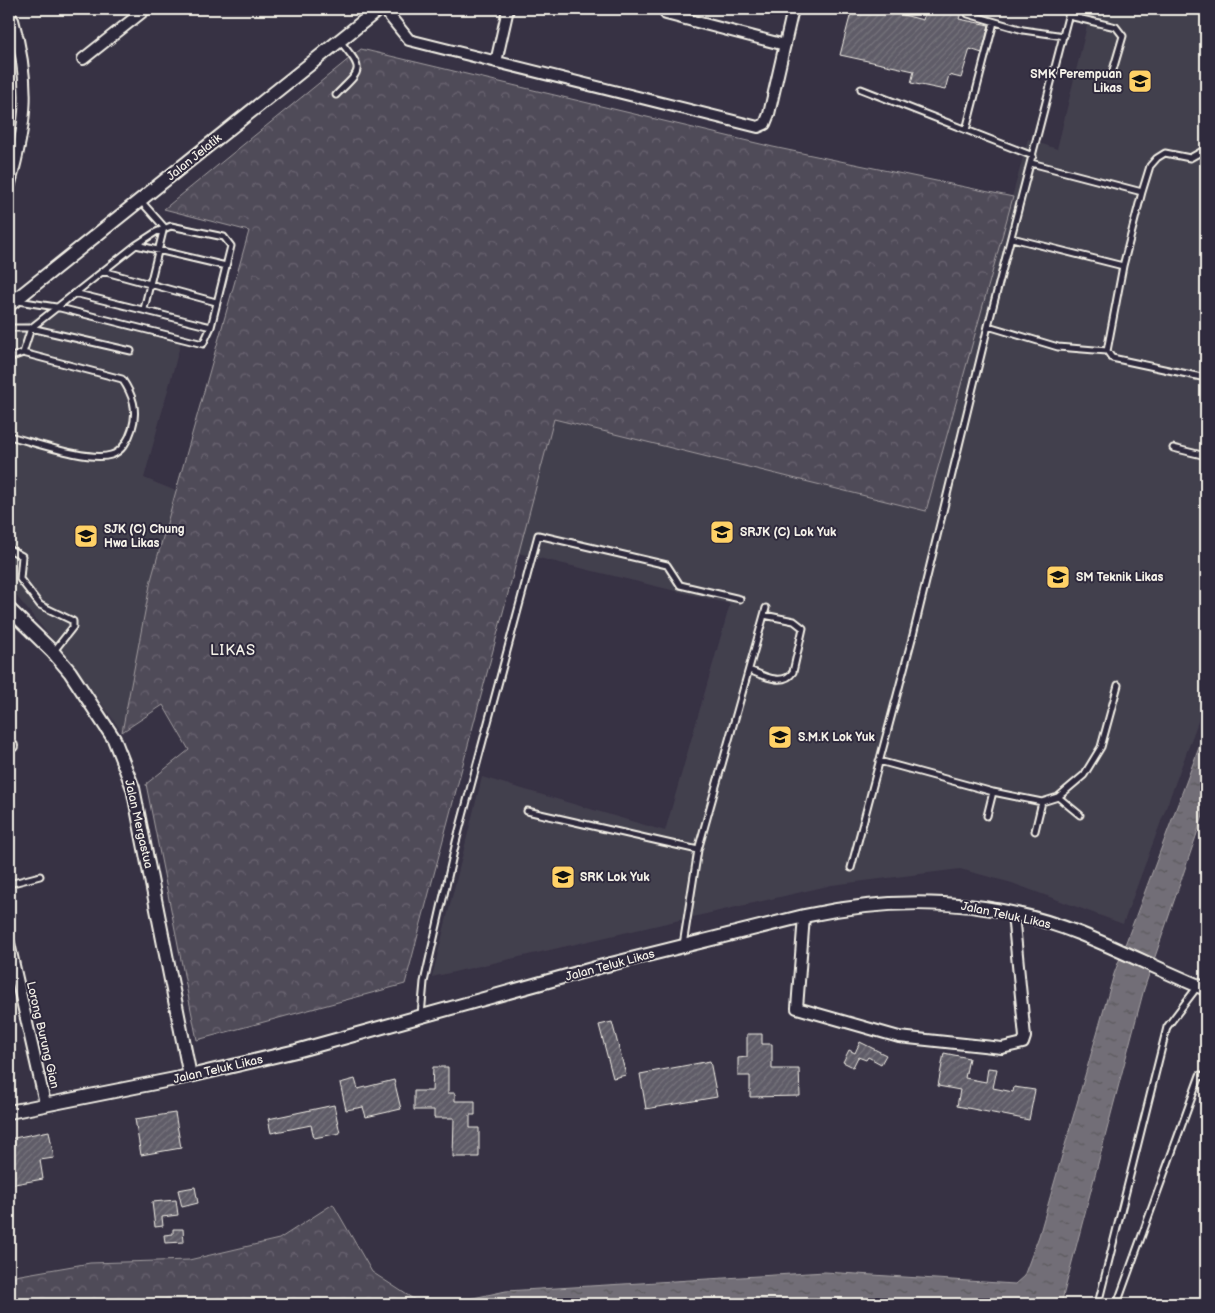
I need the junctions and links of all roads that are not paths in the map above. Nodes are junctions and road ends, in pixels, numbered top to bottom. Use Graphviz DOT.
graph roads {
  1 [pos="380,9"];
  2 [pos="384,9"];
  3 [pos="508,9"];
  4 [pos="793,9"];
  5 [pos="1070,9"];
  6 [pos="140,11"];
  7 [pos="666,14"];
  8 [pos="968,14"];
  9 [pos="1069,16"];
  10 [pos="13,20"];
  11 [pos="994,22"];
  12 [pos="1064,36"];
  13 [pos="340,40"];
  14 [pos="785,45"];
  15 [pos="83,60"];
  16 [pos="496,62"];
  17 [pos="1114,70"];
  18 [pos="861,89"];
  19 [pos="336,95"];
  20 [pos="966,130"];
  21 [pos="1206,149"];
  22 [pos="1033,156"];
  23 [pos="1031,164"];
  24 [pos="9,187"];
  25 [pos="1142,192"];
  26 [pos="140,200"];
  27 [pos="164,228"];
  28 [pos="1012,238"];
  29 [pos="136,245"];
  30 [pos="160,250"];
  31 [pos="226,266"];
  32 [pos="1123,266"];
  33 [pos="102,271"];
  34 [pos="152,284"];
  35 [pos="74,293"];
  36 [pos="12,302"];
  37 [pos="216,302"];
  38 [pos="56,307"];
  39 [pos="144,309"];
  40 [pos="211,326"];
  41 [pos="988,326"];
  42 [pos="9,328"];
  43 [pos="32,328"];
  44 [pos="131,351"];
  45 [pos="1107,351"];
  46 [pos="23,352"];
  47 [pos="9,358"];
  48 [pos="1206,378"];
  49 [pos="9,436"];
  50 [pos="1173,448"];
  51 [pos="1206,456"];
  52 [pos="9,549"];
  53 [pos="740,599"];
  54 [pos="766,608"];
  55 [pos="9,609"];
  56 [pos="764,615"];
  57 [pos="53,652"];
  58 [pos="749,670"];
  59 [pos="1118,685"];
  60 [pos="879,761"];
  61 [pos="993,792"];
  62 [pos="1058,797"];
  63 [pos="1042,802"];
  64 [pos="527,811"];
  65 [pos="1080,815"];
  66 [pos="987,816"];
  67 [pos="1035,831"];
  68 [pos="698,850"];
  69 [pos="851,868"];
  70 [pos="40,876"];
  71 [pos="9,884"];
  72 [pos="1013,914"];
  73 [pos="804,916"];
  74 [pos="9,943"];
  75 [pos="683,946"];
  76 [pos="1202,988"];
  77 [pos="420,1016"];
  78 [pos="190,1076"];
  79 [pos="1206,1077"];
  80 [pos="45,1104"];
  81 [pos="9,1112"];
  82 [pos="1098,1304"];
  83 [pos="1117,1304"];
  1 -- 13 [label="street, Jalan Jelatik"];
  2 -- 16 [label="street"];
  3 -- 16 [label="street"];
  4 -- 14 [label="street"];
  5 -- 9 [label="lane"];
  6 -- 15 [label="street"];
  7 -- 14 [label="street"];
  8 -- 11 [label="lane"];
  9 -- 12 [label="lane"];
  9 -- 17 [label="lane"];
  10 -- 24 [label="street"];
  11 -- 12 [label="lane"];
  11 -- 20 [label="lane"];
  12 -- 22 [label="lane"];
  13 -- 19 [label="lane"];
  13 -- 26 [label="street, Jalan Jelatik"];
  14 -- 16 [label="street"];
  18 -- 20 [label="lane"];
  20 -- 22 [label="lane"];
  21 -- 25 [label="lane"];
  22 -- 23 [label="lane"];
  23 -- 25 [label="lane"];
  23 -- 28 [label="lane"];
  25 -- 32 [label="lane"];
  26 -- 27 [label="lane"];
  26 -- 36 [label="street, Jalan Jelatik"];
  27 -- 29 [label="lane"];
  27 -- 30 [label="lane"];
  27 -- 31 [label="lane"];
  28 -- 32 [label="lane"];
  28 -- 41 [label="lane"];
  29 -- 30 [label="lane"];
  29 -- 33 [label="lane"];
  30 -- 31 [label="lane"];
  30 -- 34 [label="lane"];
  31 -- 37 [label="lane"];
  32 -- 45 [label="lane"];
  33 -- 34 [label="lane"];
  33 -- 35 [label="lane"];
  34 -- 37 [label="lane"];
  34 -- 39 [label="lane"];
  35 -- 38 [label="lane"];
  35 -- 39 [label="lane"];
  36 -- 38 [label="lane"];
  37 -- 40 [label="lane"];
  38 -- 40 [label="lane"];
  38 -- 43 [label="lane"];
  39 -- 40 [label="lane"];
  41 -- 45 [label="lane"];
  41 -- 60 [label="lane"];
  42 -- 43 [label="lane"];
  43 -- 44 [label="lane"];
  43 -- 46 [label="lane"];
  45 -- 48 [label="lane"];
  46 -- 47 [label="lane"];
  46 -- 49 [label="lane"];
  50 -- 51 [label="lane"];
  52 -- 57 [label="lane"];
  53 -- 77 [label="lane"];
  54 -- 56 [label="lane"];
  55 -- 57 [label="street, Jalan Mergastua"];
  56 -- 58 [label="lane"];
  56 -- 58 [label="lane"];
  57 -- 78 [label="street, Jalan Mergastua"];
  58 -- 68 [label="lane"];
  59 -- 62 [label="lane"];
  60 -- 61 [label="lane"];
  60 -- 69 [label="lane"];
  61 -- 63 [label="lane"];
  61 -- 66 [label="lane"];
  62 -- 63 [label="lane"];
  62 -- 65 [label="lane"];
  63 -- 67 [label="lane"];
  64 -- 68 [label="lane"];
  68 -- 75 [label="lane"];
  70 -- 71 [label="lane"];
  72 -- 73 [label="street, Jalan Teluk Likas"];
  72 -- 73 [label="street"];
  72 -- 76 [label="street, Jalan Teluk Likas"];
  73 -- 75 [label="street, Jalan Teluk Likas"];
  74 -- 80 [label="street, Lorong Burung Gian"];
  75 -- 77 [label="street, Jalan Teluk Likas"];
  76 -- 82 [label="lane"];
  77 -- 78 [label="street, Jalan Teluk Likas"];
  78 -- 80 [label="street, Jalan Teluk Likas"];
  79 -- 83 [label="lane"];
  80 -- 81 [label="street, Jalan Teluk Likas"];
}
